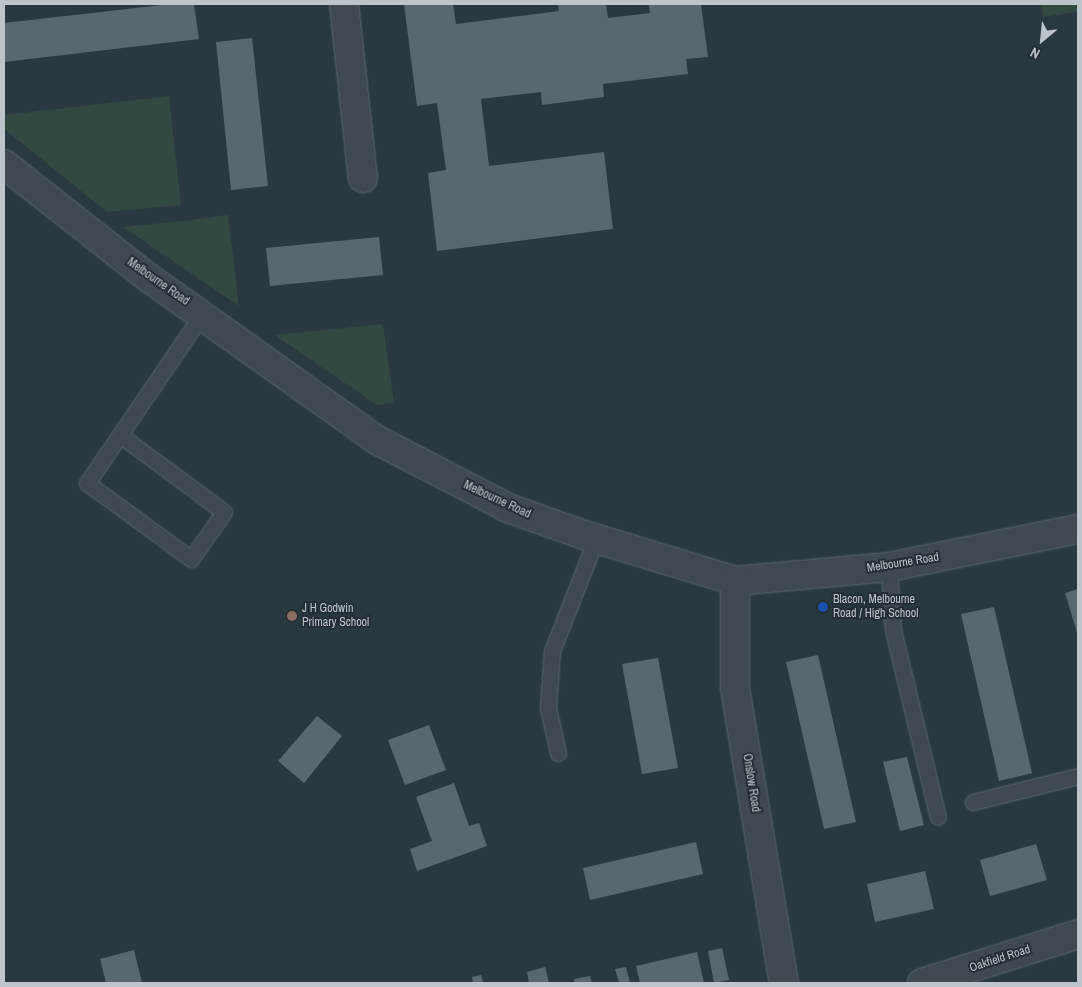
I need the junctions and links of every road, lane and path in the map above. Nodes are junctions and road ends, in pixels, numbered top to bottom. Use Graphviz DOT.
graph roads {
  1 [pos="344,4"];
  2 [pos="4,164"];
  3 [pos="363,178"];
  4 [pos="203,313"];
  5 [pos="120,435"];
  6 [pos="1078,529"];
  7 [pos="596,539"];
  8 [pos="889,567"];
  9 [pos="735,580"];
  10 [pos="558,753"];
  11 [pos="1078,776"];
  12 [pos="972,802"];
  13 [pos="938,817"];
  14 [pos="1078,934"];
  15 [pos="784,983"];
  16 [pos="922,983"];
  1 -- 3 [label="street"];
  2 -- 4 [label="street, Melbourne Road"];
  4 -- 5 [label="lane"];
  4 -- 7 [label="street, Melbourne Road"];
  5 -- 5 [label="lane"];
  6 -- 8 [label="street, Melbourne Road"];
  7 -- 9 [label="street, Melbourne Road"];
  7 -- 10 [label="lane"];
  8 -- 9 [label="street, Melbourne Road"];
  8 -- 13 [label="lane"];
  9 -- 15 [label="street, Onslow Road"];
  11 -- 12 [label="lane"];
  14 -- 16 [label="street, Oakfield Road"];
}
